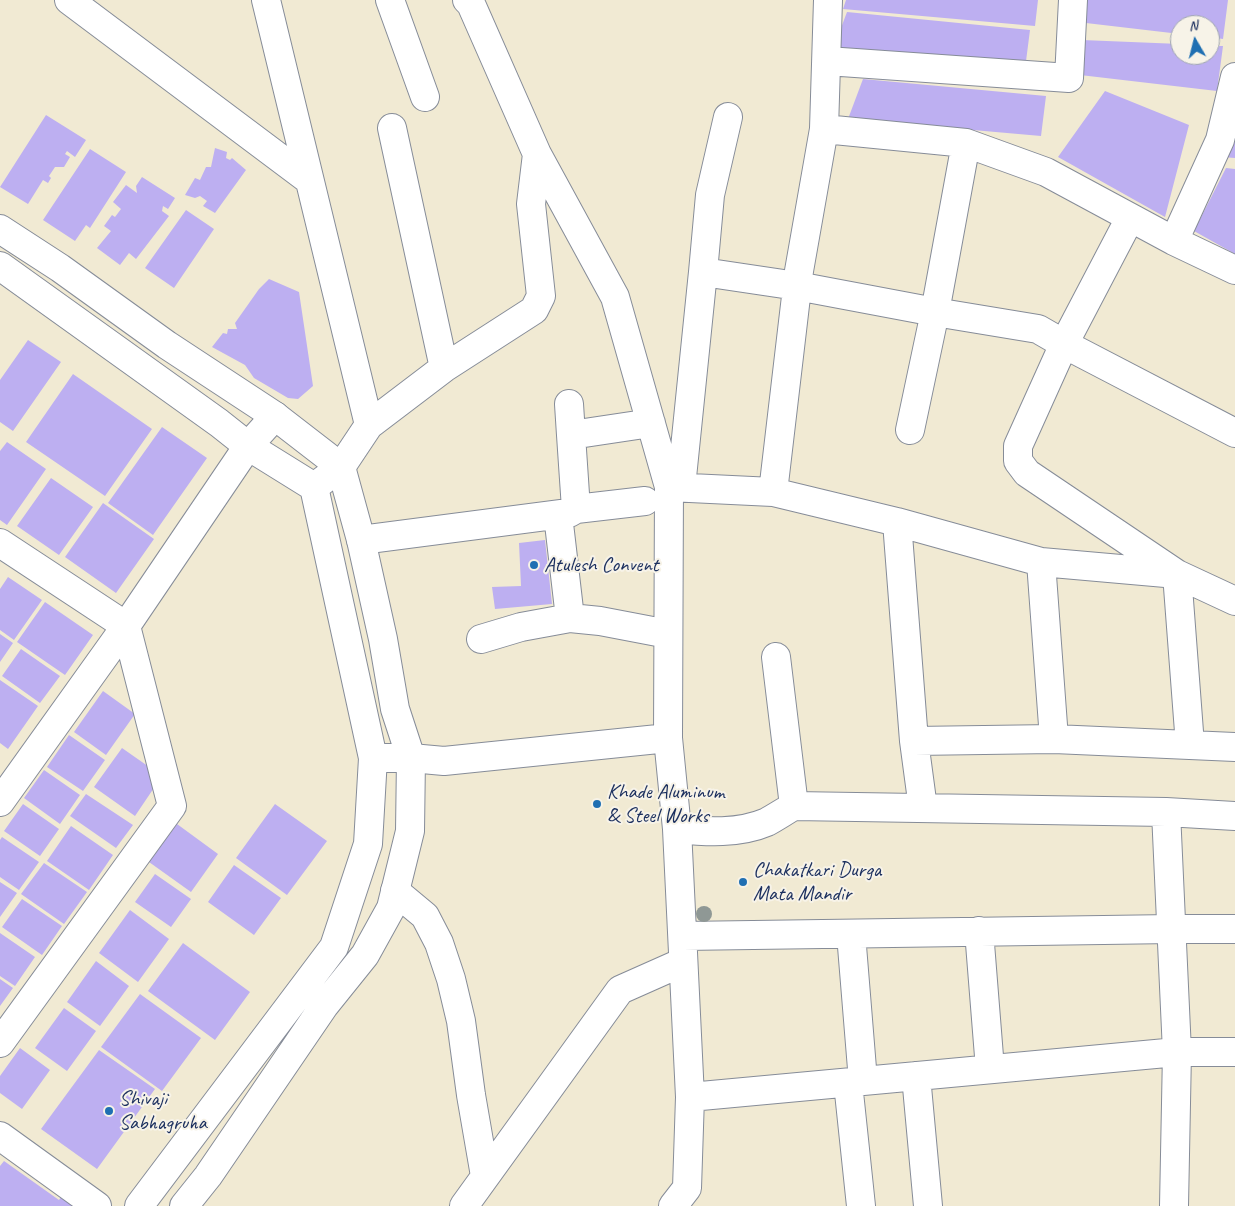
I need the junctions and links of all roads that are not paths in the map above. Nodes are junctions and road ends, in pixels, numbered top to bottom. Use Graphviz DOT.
graph roads {
  1 [pos="68,0"];
  2 [pos="266,0"];
  3 [pos="390,0"];
  4 [pos="467,0"];
  5 [pos="828,0"];
  6 [pos="1073,0"];
  7 [pos="827,61"];
  8 [pos="1235,77"];
  9 [pos="425,97"];
  10 [pos="728,117"];
  11 [pos="392,128"];
  12 [pos="824,129"];
  13 [pos="966,143"];
  14 [pos="537,154"];
  15 [pos="310,180"];
  16 [pos="1130,218"];
  17 [pos="0,229"];
  18 [pos="1174,241"];
  19 [pos="0,266"];
  20 [pos="1235,270"];
  21 [pos="703,272"];
  22 [pos="797,286"];
  23 [pos="935,312"];
  24 [pos="1064,344"];
  25 [pos="444,368"];
  26 [pos="569,404"];
  27 [pos="275,416"];
  28 [pos="650,423"];
  29 [pos="369,424"];
  30 [pos="910,430"];
  31 [pos="1235,433"];
  32 [pos="571,435"];
  33 [pos="248,446"];
  34 [pos="341,467"];
  35 [pos="314,487"];
  36 [pos="675,487"];
  37 [pos="774,492"];
  38 [pos="645,501"];
  39 [pos="567,512"];
  40 [pos="896,522"];
  41 [pos="361,540"];
  42 [pos="2,548"];
  43 [pos="1041,562"];
  44 [pos="1177,574"];
  45 [pos="1235,601"];
  46 [pos="570,618"];
  47 [pos="126,626"];
  48 [pos="668,634"];
  49 [pos="481,639"];
  50 [pos="776,657"];
  51 [pos="668,738"];
  52 [pos="1054,739"];
  53 [pos="914,742"];
  54 [pos="1190,745"];
  55 [pos="1235,747"];
  56 [pos="374,758"];
  57 [pos="411,758"];
  58 [pos="0,802"];
  59 [pos="794,806"];
  60 [pos="922,808"];
  61 [pos="1166,812"];
  62 [pos="1235,816"];
  63 [pos="676,829"];
  64 [pos="395,891"];
  65 [pos="1173,929"];
  66 [pos="1235,929"];
  67 [pos="979,932"];
  68 [pos="851,934"];
  69 [pos="683,949"];
  70 [pos="0,1043"];
  71 [pos="1177,1052"];
  72 [pos="1235,1052"];
  73 [pos="990,1070"];
  74 [pos="916,1076"];
  75 [pos="855,1082"];
  76 [pos="690,1097"];
  77 [pos="0,1136"];
  78 [pos="485,1176"];
  79 [pos="683,1200"];
  80 [pos="96,1206"];
  81 [pos="139,1206"];
  82 [pos="184,1206"];
  83 [pos="464,1206"];
  84 [pos="861,1206"];
  85 [pos="928,1206"];
  86 [pos="1174,1206"];
  1 -- 15 [label="street"];
  2 -- 15 [label="street"];
  3 -- 9 [label="street"];
  4 -- 14 [label="street"];
  5 -- 7 [label="street"];
  6 -- 7 [label="street"];
  7 -- 12 [label="street"];
  8 -- 18 [label="street"];
  10 -- 21 [label="street"];
  11 -- 25 [label="street"];
  12 -- 13 [label="street"];
  12 -- 22 [label="street"];
  13 -- 16 [label="street"];
  13 -- 23 [label="street"];
  14 -- 25 [label="street"];
  14 -- 28 [label="street"];
  15 -- 29 [label="street"];
  16 -- 18 [label="street"];
  16 -- 24 [label="street"];
  17 -- 27 [label="street"];
  18 -- 20 [label="street"];
  19 -- 33 [label="street"];
  21 -- 22 [label="street"];
  21 -- 36 [label="street"];
  22 -- 23 [label="street"];
  22 -- 37 [label="street"];
  23 -- 24 [label="street"];
  23 -- 30 [label="street"];
  24 -- 31 [label="street"];
  24 -- 44 [label="street"];
  25 -- 29 [label="street"];
  26 -- 32 [label="street"];
  27 -- 33 [label="street"];
  27 -- 34 [label="street"];
  28 -- 32 [label="street"];
  28 -- 36 [label="street"];
  29 -- 34 [label="street"];
  32 -- 39 [label="street"];
  33 -- 35 [label="street"];
  33 -- 47 [label="street"];
  34 -- 35 [label="street"];
  34 -- 41 [label="street"];
  35 -- 56 [label="street"];
  36 -- 37 [label="street"];
  36 -- 48 [label="street"];
  37 -- 40 [label="street"];
  38 -- 39 [label="street"];
  39 -- 41 [label="street"];
  39 -- 46 [label="street"];
  40 -- 43 [label="street"];
  40 -- 53 [label="street"];
  41 -- 57 [label="street"];
  42 -- 47 [label="street"];
  43 -- 44 [label="street"];
  43 -- 52 [label="street"];
  44 -- 45 [label="street"];
  44 -- 54 [label="street"];
  46 -- 48 [label="street"];
  46 -- 49 [label="street"];
  47 -- 58 [label="street"];
  47 -- 70 [label="street"];
  48 -- 51 [label="street"];
  50 -- 59 [label="street"];
  51 -- 57 [label="street"];
  51 -- 63 [label="street"];
  52 -- 53 [label="street"];
  52 -- 54 [label="street"];
  53 -- 60 [label="street"];
  54 -- 55 [label="street"];
  56 -- 57 [label="street"];
  56 -- 81 [label="street"];
  57 -- 64 [label="street"];
  59 -- 60 [label="street"];
  59 -- 63 [label="street"];
  60 -- 61 [label="street"];
  61 -- 62 [label="street"];
  61 -- 65 [label="street"];
  63 -- 69 [label="street"];
  64 -- 78 [label="street"];
  64 -- 82 [label="street"];
  65 -- 66 [label="street"];
  65 -- 67 [label="street"];
  65 -- 71 [label="street"];
  67 -- 68 [label="street"];
  67 -- 73 [label="street"];
  68 -- 69 [label="street"];
  68 -- 75 [label="street"];
  69 -- 76 [label="street"];
  69 -- 78 [label="street"];
  71 -- 72 [label="street"];
  71 -- 73 [label="street"];
  71 -- 86 [label="street"];
  73 -- 74 [label="street"];
  74 -- 75 [label="street"];
  74 -- 85 [label="street"];
  75 -- 76 [label="street"];
  75 -- 84 [label="street"];
  76 -- 79 [label="street"];
  77 -- 80 [label="street"];
  78 -- 83 [label="street"];
}
